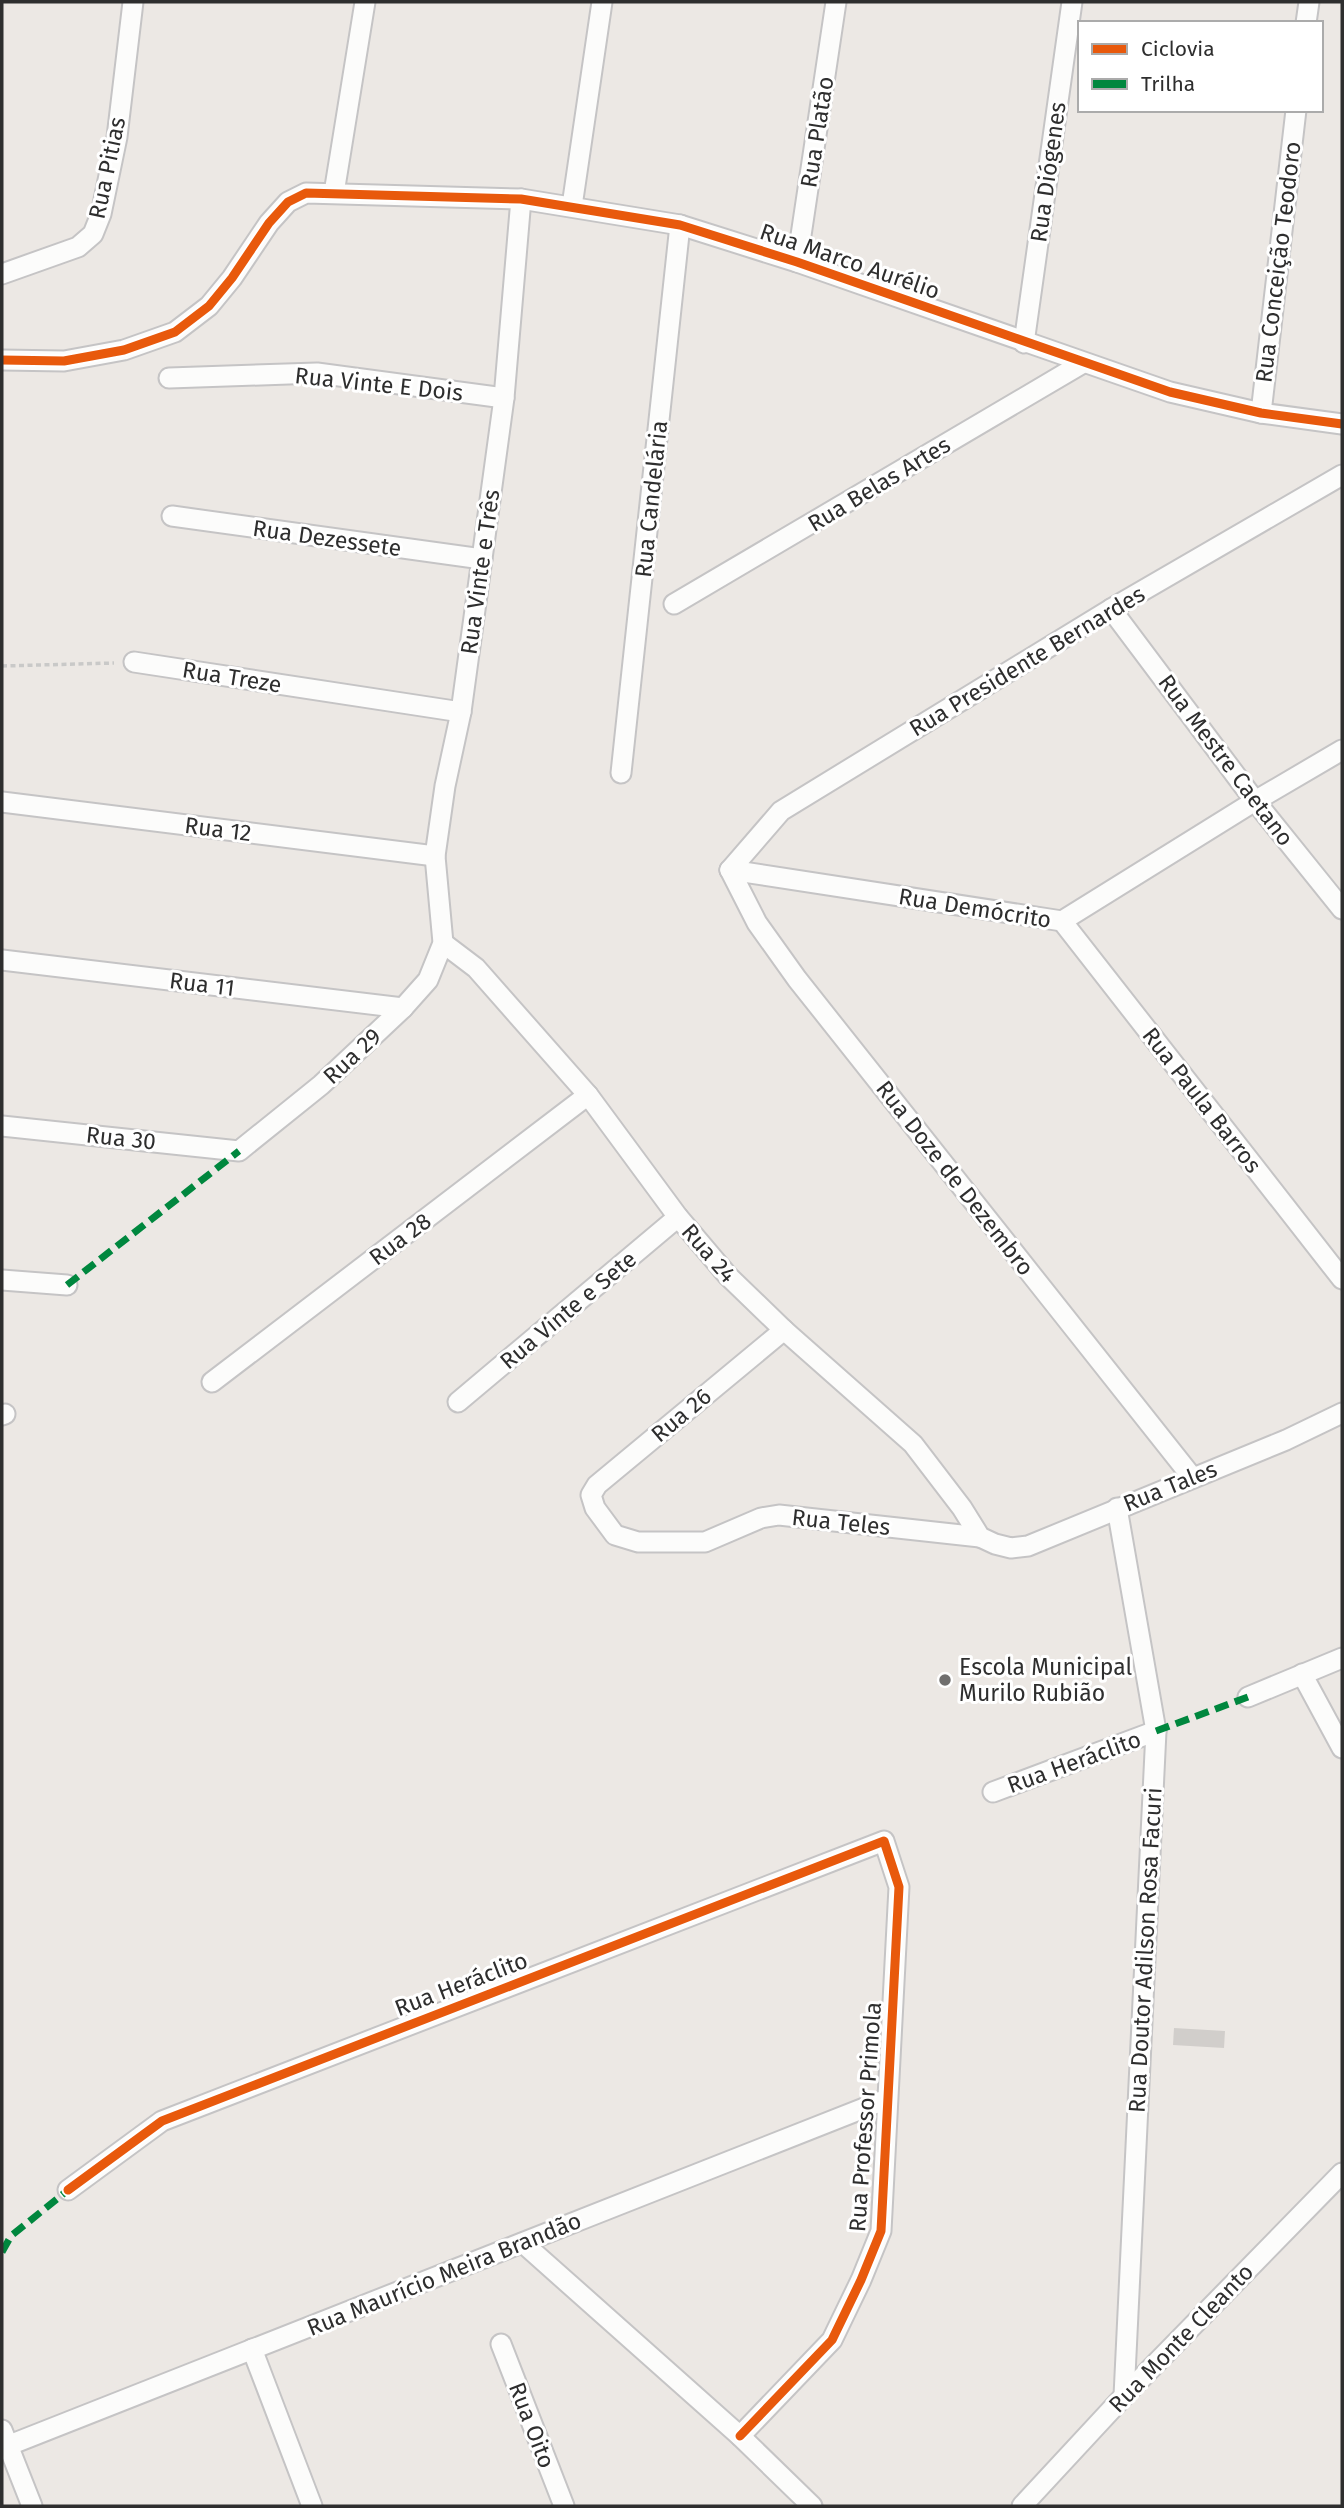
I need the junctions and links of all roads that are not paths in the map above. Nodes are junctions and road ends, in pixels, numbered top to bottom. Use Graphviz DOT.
graph roads {
  1 [pos="133,2"];
  2 [pos="365,2"];
  3 [pos="602,2"];
  4 [pos="836,2"];
  5 [pos="1072,2"];
  6 [pos="1309,2"];
  7 [pos="1306,21"];
  8 [pos="1296,112"];
  9 [pos="334,193"];
  10 [pos="521,199"];
  11 [pos="572,206"];
  12 [pos="680,225"];
  13 [pos="797,262"];
  14 [pos="2,274"];
  15 [pos="1024,343"];
  16 [pos="2,360"];
  17 [pos="1083,363"];
  18 [pos="170,378"];
  19 [pos="504,398"];
  20 [pos="1261,413"];
  21 [pos="1342,424"];
  22 [pos="1342,475"];
  23 [pos="172,516"];
  24 [pos="482,559"];
  25 [pos="674,604"];
  26 [pos="1111,609"];
  27 [pos="134,662"];
  28 [pos="461,712"];
  29 [pos="1342,750"];
  30 [pos="621,774"];
  31 [pos="1255,801"];
  32 [pos="2,802"];
  33 [pos="435,856"];
  34 [pos="730,870"];
  35 [pos="1342,909"];
  36 [pos="1062,921"];
  37 [pos="443,943"];
  38 [pos="2,960"];
  39 [pos="403,1008"];
  40 [pos="588,1095"];
  41 [pos="2,1126"];
  42 [pos="239,1150"];
  43 [pos="678,1217"];
  44 [pos="1342,1279"];
  45 [pos="2,1280"];
  46 [pos="67,1285"];
  47 [pos="784,1330"];
  48 [pos="212,1382"];
  49 [pos="458,1402"];
  50 [pos="1342,1413"];
  51 [pos="1192,1477"];
  52 [pos="595,1508"];
  53 [pos="1117,1508"];
  54 [pos="987,1541"];
  55 [pos="1342,1658"];
  56 [pos="1302,1674"];
  57 [pos="1248,1697"];
  58 [pos="1156,1731"];
  59 [pos="1342,1748"];
  60 [pos="993,1792"];
  61 [pos="884,1842"];
  62 [pos="887,2099"];
  63 [pos="1342,2173"];
  64 [pos="68,2190"];
  65 [pos="523,2242"];
  66 [pos="501,2344"];
  67 [pos="253,2349"];
  68 [pos="1124,2396"];
  69 [pos="740,2436"];
  70 [pos="4,2441"];
  71 [pos="32,2506"];
  72 [pos="312,2506"];
  73 [pos="564,2506"];
  74 [pos="812,2506"];
  75 [pos="1022,2506"];
  1 -- 14 [label="street, Rua Pitias"];
  2 -- 9 [label="street"];
  3 -- 11 [label="street"];
  4 -- 13 [label="street, Rua Platão"];
  5 -- 15 [label="street, Rua Diógenes"];
  6 -- 7 [label="street"];
  8 -- 20 [label="street, Rua Conceição Teodoro"];
  9 -- 10 [label="street, Rua Marco Aurélio"];
  9 -- 16 [label="street, Rua Marco Aurélio"];
  10 -- 11 [label="street, Rua Marco Aurélio"];
  10 -- 19 [label="street, Rua Vinte e Três"];
  11 -- 12 [label="street, Rua Marco Aurélio"];
  12 -- 13 [label="street, Rua Marco Aurélio"];
  12 -- 30 [label="street, Rua Candelária"];
  13 -- 15 [label="street, Rua Marco Aurélio"];
  15 -- 17 [label="street, Rua Marco Aurélio"];
  17 -- 20 [label="street, Rua Marco Aurélio"];
  17 -- 25 [label="street, Rua Belas Artes"];
  18 -- 19 [label="street, Rua Vinte E Dois"];
  19 -- 24 [label="street, Rua Vinte e Três"];
  20 -- 21 [label="street, Rua Marco Aurélio"];
  22 -- 26 [label="street, Rua Presidente Bernardes"];
  23 -- 24 [label="street, Rua Dezessete"];
  24 -- 28 [label="street, Rua Vinte e Três"];
  26 -- 31 [label="street, Rua Mestre Caetano"];
  26 -- 34 [label="street, Rua Presidente Bernardes"];
  27 -- 28 [label="street, Rua Treze"];
  28 -- 33 [label="street, Rua Vinte e Três"];
  29 -- 31 [label="street, Rua Demócrito"];
  31 -- 35 [label="street, Rua Mestre Caetano"];
  31 -- 36 [label="street, Rua Demócrito"];
  32 -- 33 [label="street, Rua 12"];
  33 -- 37 [label="street, Rua Vinte e Três"];
  34 -- 36 [label="street, Rua Demócrito"];
  34 -- 51 [label="street, Rua Doze de Dezembro"];
  36 -- 44 [label="street, Rua Paula Barros"];
  37 -- 39 [label="street, Rua 29"];
  37 -- 40 [label="street, Rua 24"];
  38 -- 39 [label="street, Rua 11"];
  39 -- 42 [label="street, Rua 29"];
  40 -- 43 [label="street, Rua 24"];
  40 -- 48 [label="street, Rua 28"];
  41 -- 42 [label="street, Rua 30"];
  43 -- 47 [label="street, Rua 24"];
  43 -- 49 [label="street, Rua Vinte e Sete"];
  45 -- 46 [label="street"];
  47 -- 52 [label="street, Rua 26"];
  47 -- 54 [label="street, Rua 24"];
  50 -- 51 [label="street, Rua Tales"];
  51 -- 53 [label="street, Rua Tales"];
  52 -- 54 [label="street, Rua Teles"];
  53 -- 54 [label="street, Rua Tales"];
  53 -- 58 [label="street, Rua Doutor Adilson Rosa Facuri"];
  55 -- 56 [label="street"];
  56 -- 57 [label="street"];
  56 -- 59 [label="street"];
  58 -- 60 [label="street, Rua Heráclito"];
  58 -- 68 [label="street, Rua Doutor Adilson Rosa Facuri"];
  61 -- 62 [label="street, Rua Professor Primola"];
  61 -- 64 [label="street, Rua Heráclito"];
  62 -- 65 [label="street, Rua Maurício Meira Brandão"];
  62 -- 69 [label="street, Rua Professor Primola"];
  63 -- 68 [label="street, Rua Monte Cleanto"];
  65 -- 67 [label="street, Rua Maurício Meira Brandão"];
  65 -- 69 [label="street"];
  66 -- 73 [label="street, Rua Oito"];
  67 -- 70 [label="street, Rua Maurício Meira Brandão"];
  67 -- 72 [label="street"];
  68 -- 75 [label="street, Rua Monte Cleanto"];
  69 -- 74 [label="street"];
  70 -- 71 [label="street"];
}
